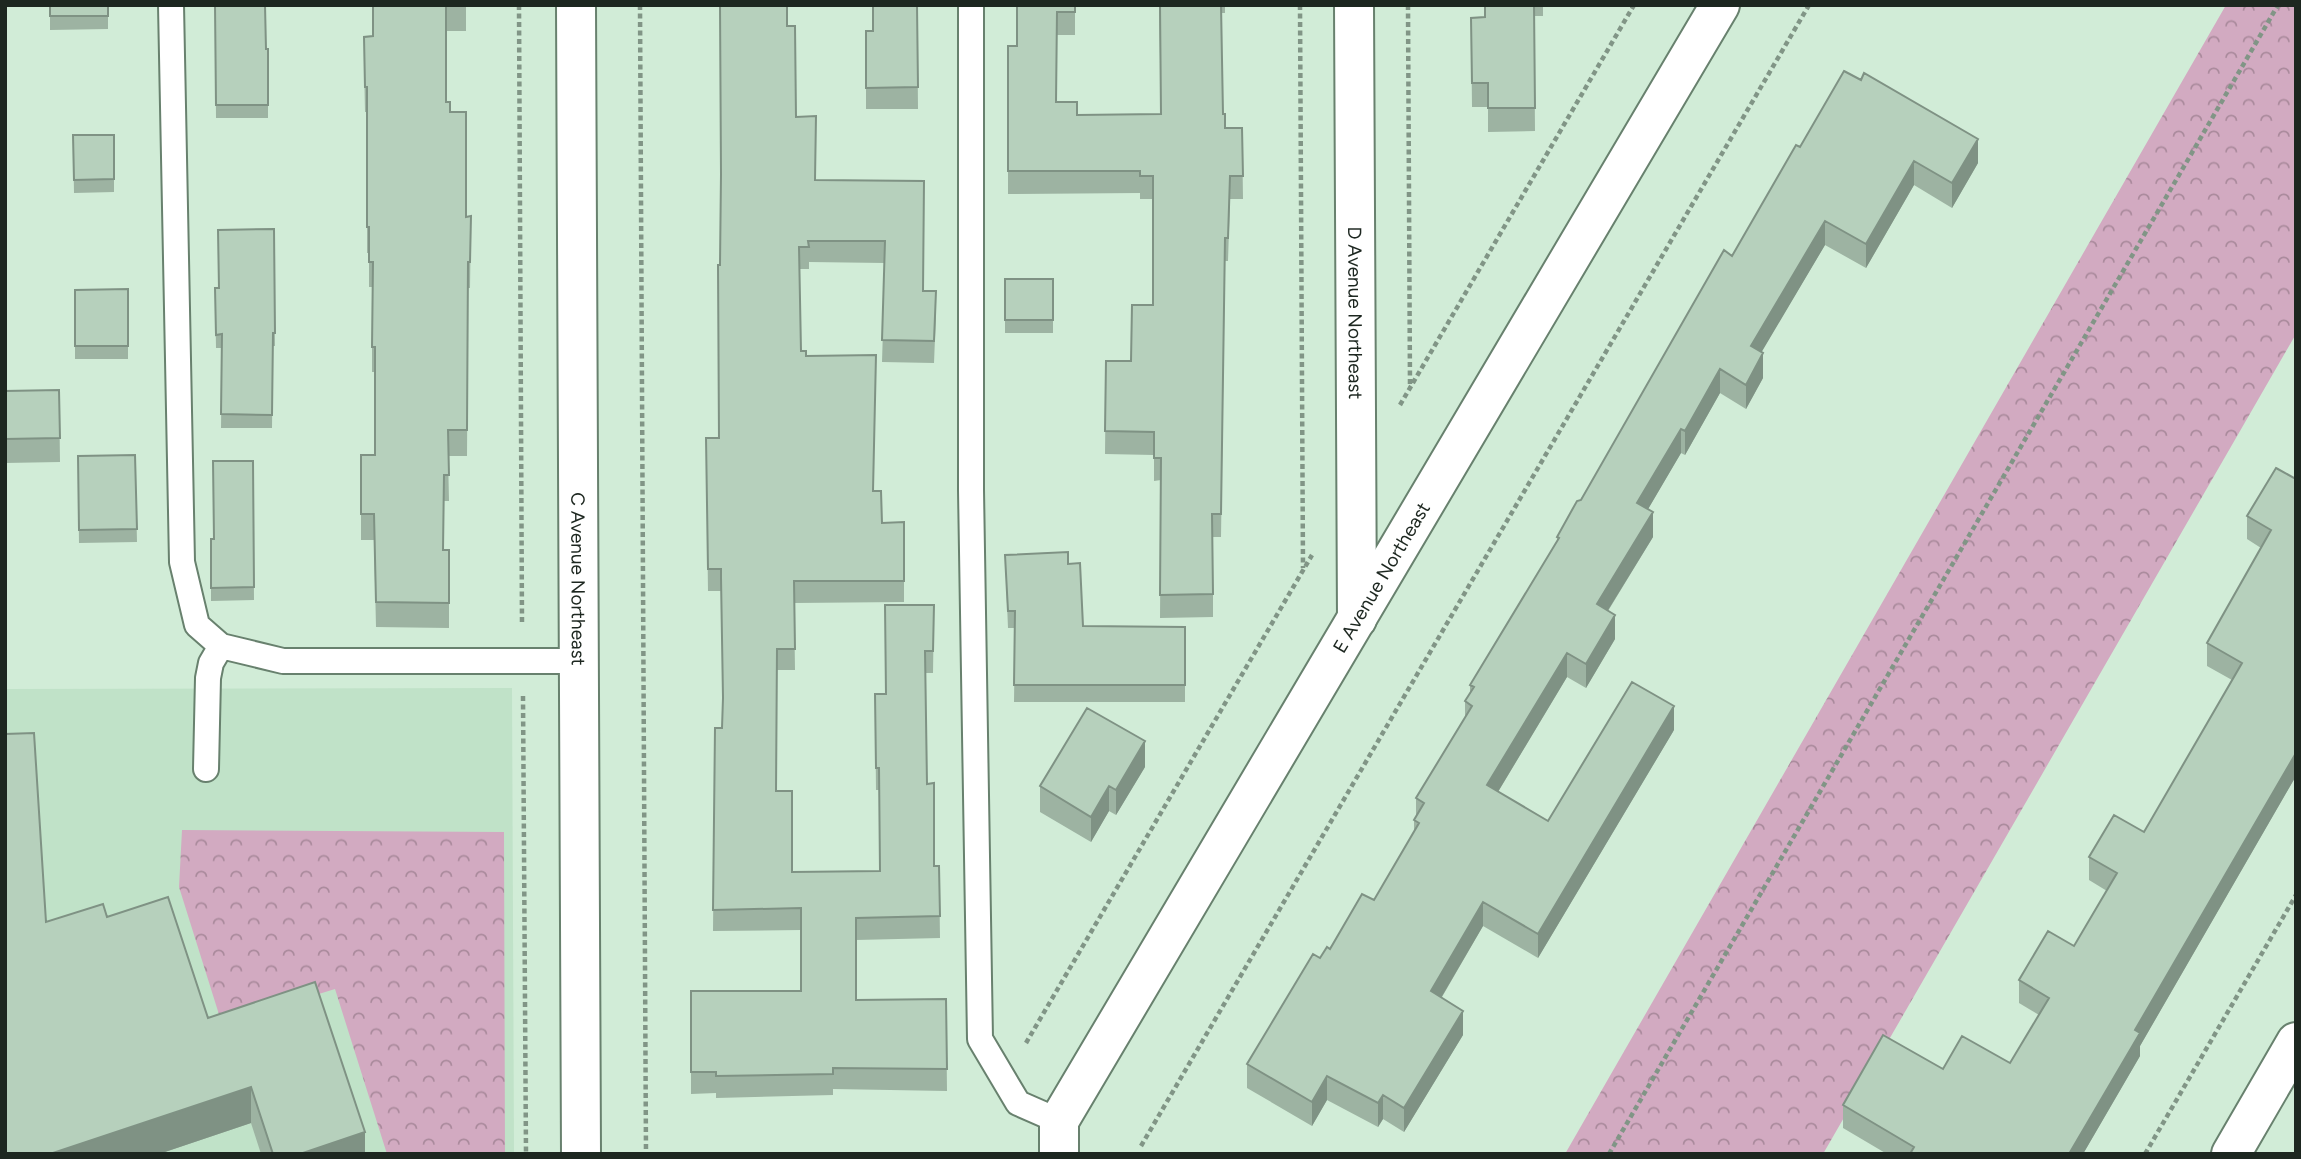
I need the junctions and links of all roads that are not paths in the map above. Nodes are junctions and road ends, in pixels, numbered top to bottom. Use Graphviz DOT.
graph roads {
  1 [pos="171,5"];
  2 [pos="576,5"];
  3 [pos="971,5"];
  4 [pos="1354,5"];
  5 [pos="1720,5"];
  6 [pos="1357,619"];
  7 [pos="221,646"];
  8 [pos="578,661"];
  9 [pos="206,769"];
  10 [pos="2296,1042"];
  11 [pos="1059,1137"];
  12 [pos="581,1154"];
  13 [pos="2231,1154"];
  1 -- 7 [label="lane"];
  2 -- 8 [label="street, C Avenue Northeast"];
  3 -- 11 [label="lane"];
  4 -- 6 [label="street, D Avenue Northeast"];
  5 -- 6 [label="street, E Avenue Northeast"];
  6 -- 11 [label="street, E Avenue Northeast"];
  7 -- 8 [label="lane"];
  7 -- 9 [label="lane"];
  8 -- 12 [label="street, C Avenue Northeast"];
  10 -- 13 [label="street"];
}
